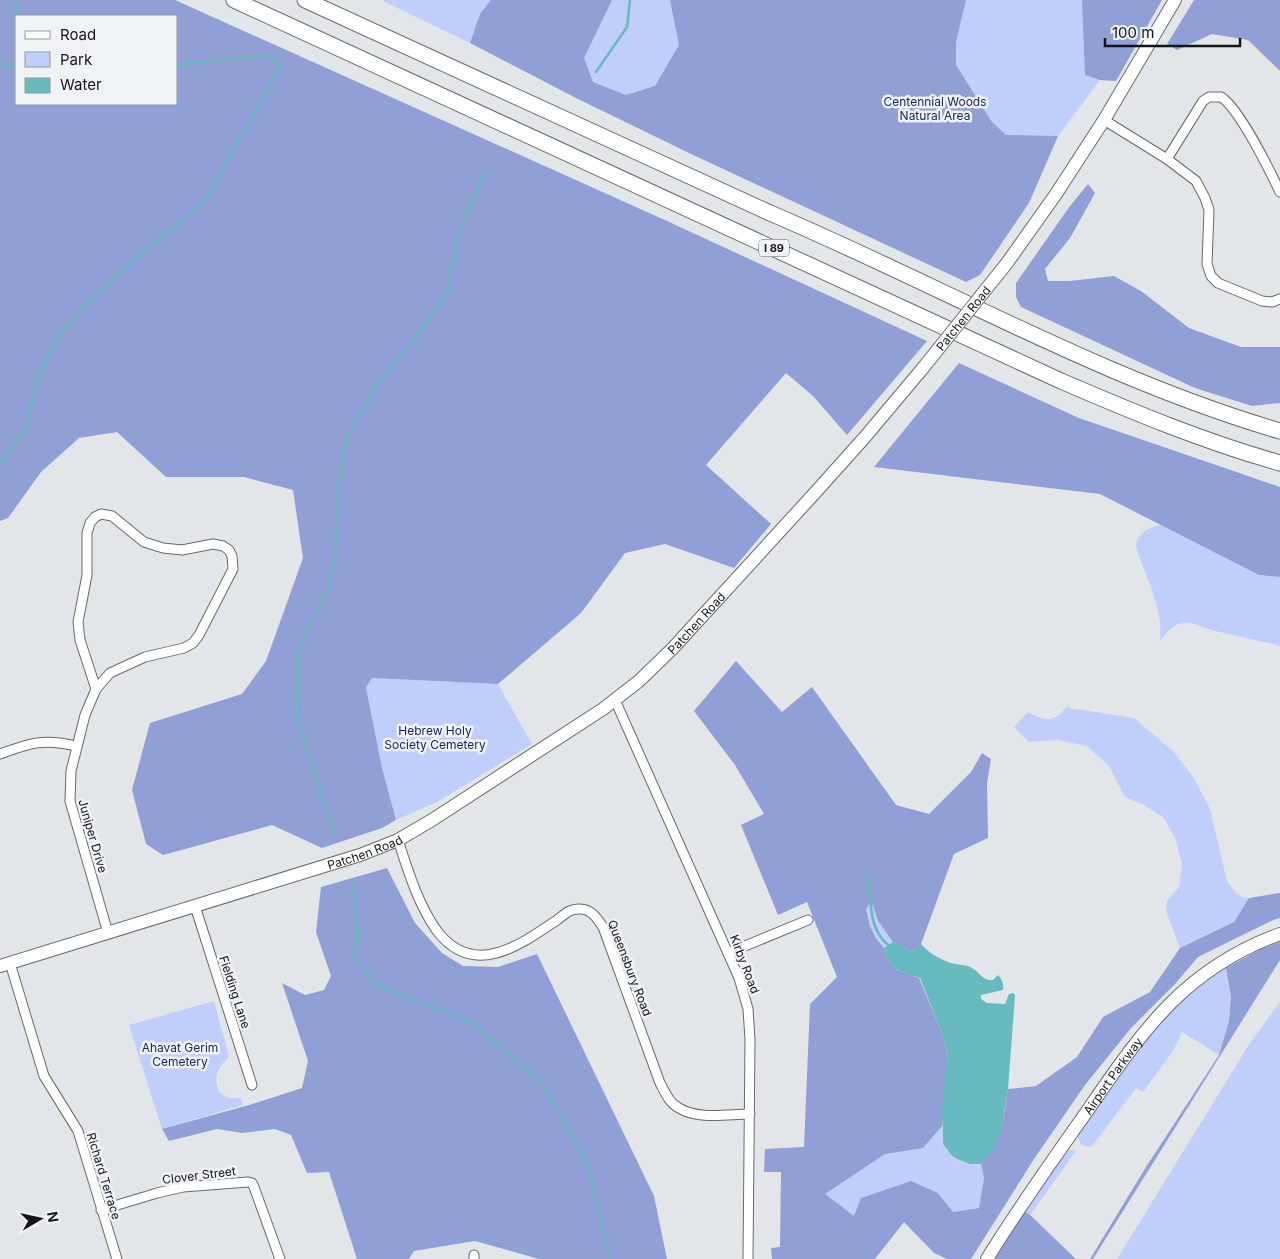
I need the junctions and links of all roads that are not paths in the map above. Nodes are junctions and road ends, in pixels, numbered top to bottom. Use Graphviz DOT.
graph roads {
  1 [pos="234,0"];
  2 [pos="305,0"];
  3 [pos="1174,0"];
  4 [pos="1104,120"];
  5 [pos="1167,158"];
  6 [pos="1280,192"];
  7 [pos="1280,299"];
  8 [pos="1280,431"];
  9 [pos="1280,463"];
  10 [pos="96,689"];
  11 [pos="615,700"];
  12 [pos="76,746"];
  13 [pos="0,754"];
  14 [pos="398,840"];
  15 [pos="195,906"];
  16 [pos="808,920"];
  17 [pos="108,933"];
  18 [pos="1280,934"];
  19 [pos="728,953"];
  20 [pos="5,965"];
  21 [pos="252,1085"];
  22 [pos="750,1114"];
  23 [pos="101,1210"];
  24 [pos="117,1259"];
  25 [pos="280,1259"];
  26 [pos="748,1259"];
  27 [pos="987,1259"];
  1 -- 9 [label="highway, I 89"];
  2 -- 8 [label="highway, I 89"];
  3 -- 4 [label="street, Patchen Road"];
  4 -- 5 [label="street"];
  4 -- 11 [label="street, Patchen Road, bridge"];
  5 -- 6 [label="street"];
  5 -- 7 [label="street"];
  10 -- 10 [label="street, Juniper Drive"];
  10 -- 12 [label="street, Juniper Drive"];
  11 -- 14 [label="street, Patchen Road"];
  11 -- 19 [label="street, Kirby Road"];
  12 -- 13 [label="street"];
  12 -- 17 [label="street, Juniper Drive"];
  14 -- 15 [label="street, Patchen Road"];
  14 -- 22 [label="street, Queensbury Road"];
  15 -- 17 [label="street, Patchen Road"];
  15 -- 21 [label="street, Fielding Lane"];
  16 -- 19 [label="street"];
  17 -- 20 [label="street, Patchen Road"];
  18 -- 27 [label="street, Airport Parkway"];
  19 -- 22 [label="street, Kirby Road"];
  20 -- 23 [label="street, Richard Terrace"];
  22 -- 26 [label="street, Kirby Road"];
  23 -- 24 [label="street, Richard Terrace"];
  23 -- 25 [label="street, Clover Street"];
}
